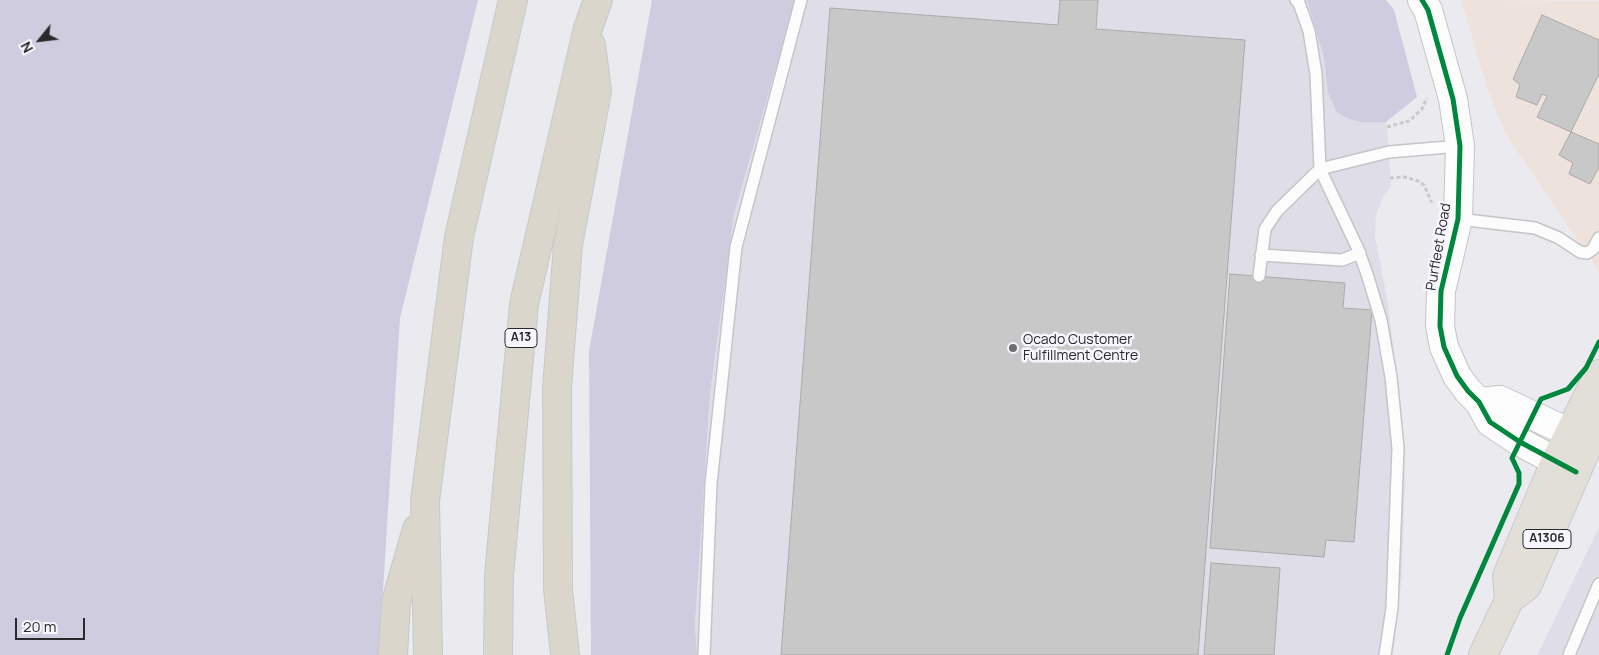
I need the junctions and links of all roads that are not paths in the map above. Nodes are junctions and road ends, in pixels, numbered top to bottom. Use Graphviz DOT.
graph roads {
  1 [pos="513,0"];
  2 [pos="598,0"];
  3 [pos="801,0"];
  4 [pos="1296,0"];
  5 [pos="1422,0"];
  6 [pos="588,28"];
  7 [pos="1460,146"];
  8 [pos="1320,169"];
  9 [pos="1458,219"];
  10 [pos="1599,238"];
  11 [pos="1360,253"];
  12 [pos="1262,255"];
  13 [pos="1258,276"];
  14 [pos="1599,374"];
  15 [pos="1479,402"];
  16 [pos="1586,432"];
  17 [pos="1566,467"];
  18 [pos="425,500"];
  19 [pos="1599,584"];
  20 [pos="393,655"];
  21 [pos="428,655"];
  22 [pos="498,655"];
  23 [pos="565,655"];
  24 [pos="704,655"];
  25 [pos="1385,655"];
  26 [pos="1484,655"];
  27 [pos="1569,655"];
  1 -- 18 [label="highway"];
  2 -- 6 [label="highway, A13"];
  3 -- 24 [label="lane"];
  4 -- 8 [label="lane"];
  5 -- 7 [label="street, Purfleet Road"];
  6 -- 22 [label="highway, A13"];
  6 -- 23 [label="highway"];
  7 -- 8 [label="lane"];
  7 -- 9 [label="street, Purfleet Road"];
  8 -- 11 [label="lane"];
  8 -- 12 [label="lane"];
  9 -- 10 [label="lane"];
  9 -- 15 [label="street, Purfleet Road"];
  11 -- 12 [label="lane"];
  11 -- 25 [label="lane"];
  12 -- 13 [label="lane"];
  14 -- 16 [label="main road, A1306"];
  15 -- 16 [label="street"];
  15 -- 17 [label="street, Purfleet Road"];
  16 -- 17 [label="main road, A1306"];
  17 -- 26 [label="main road, A1306"];
  18 -- 20 [label="highway"];
  18 -- 21 [label="highway"];
  19 -- 27 [label="lane"];
}
